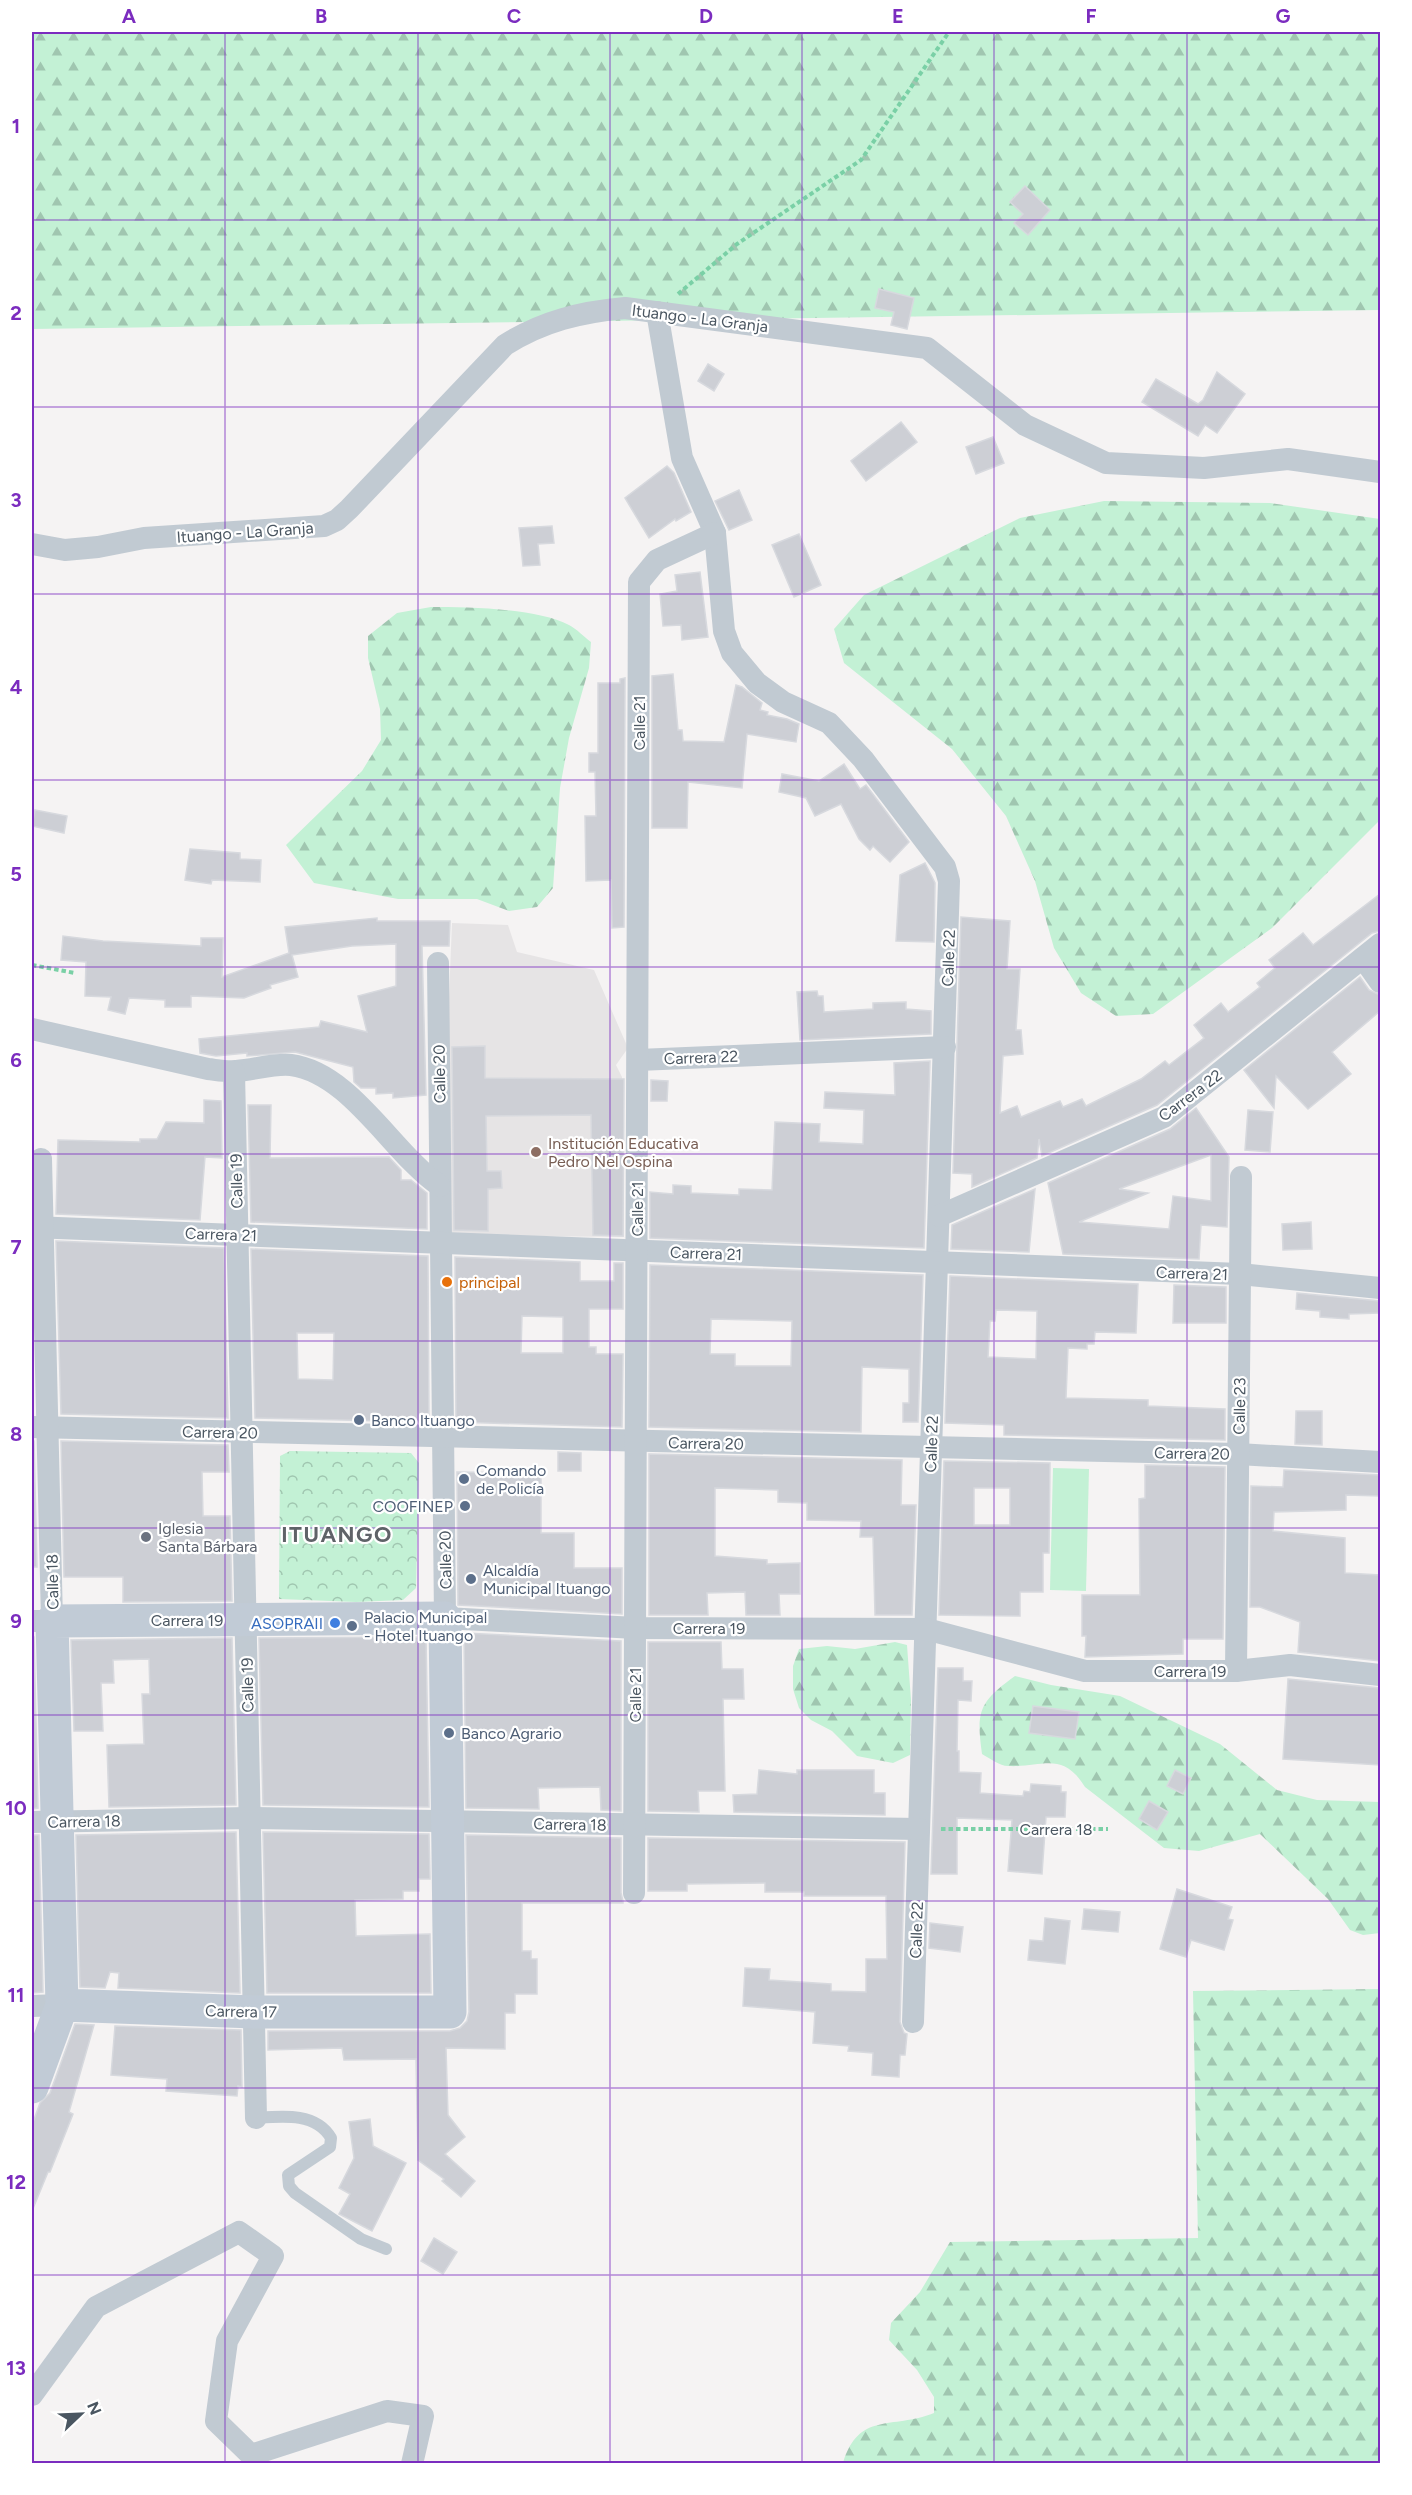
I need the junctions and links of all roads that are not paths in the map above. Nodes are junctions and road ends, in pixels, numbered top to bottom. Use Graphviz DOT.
graph roads {
  1 [pos="657,312"];
  2 [pos="1380,472"];
  3 [pos="715,533"];
  4 [pos="32,544"];
  5 [pos="1372,951"];
  6 [pos="438,963"];
  7 [pos="1380,982"];
  8 [pos="32,1029"];
  9 [pos="945,1047"];
  10 [pos="638,1060"];
  11 [pos="234,1072"];
  12 [pos="41,1159"];
  13 [pos="1241,1177"];
  14 [pos="440,1186"];
  15 [pos="939,1216"];
  16 [pos="37,1227"];
  17 [pos="237,1235"];
  18 [pos="441,1243"];
  19 [pos="637,1250"];
  20 [pos="938,1262"];
  21 [pos="1240,1275"];
  22 [pos="1380,1288"];
  23 [pos="40,1427"];
  24 [pos="241,1432"];
  25 [pos="443,1437"];
  26 [pos="636,1441"];
  27 [pos="931,1448"];
  28 [pos="1238,1454"];
  29 [pos="1380,1462"];
  30 [pos="446,1618"];
  31 [pos="245,1620"];
  32 [pos="42,1621"];
  33 [pos="636,1628"];
  34 [pos="926,1629"];
  35 [pos="1236,1671"];
  36 [pos="1380,1674"];
  37 [pos="249,1818"];
  38 [pos="44,1822"];
  39 [pos="448,1822"];
  40 [pos="634,1825"];
  41 [pos="919,1828"];
  42 [pos="634,1893"];
  43 [pos="47,2005"];
  44 [pos="254,2012"];
  45 [pos="450,2012"];
  46 [pos="913,2022"];
  47 [pos="32,2087"];
  48 [pos="256,2118"];
  49 [pos="386,2249"];
  50 [pos="32,2395"];
  51 [pos="412,2463"];
  1 -- 2 [label="street, Ituango - La Granja"];
  1 -- 3 [label="street"];
  1 -- 4 [label="street, Ituango - La Granja"];
  3 -- 9 [label="street, Calle 22"];
  3 -- 10 [label="street, Calle 21"];
  5 -- 7 [label="street"];
  5 -- 15 [label="street, Carrera 22"];
  6 -- 14 [label="street, Calle 20"];
  8 -- 11 [label="street"];
  9 -- 10 [label="street, Carrera 22"];
  9 -- 15 [label="street, Calle 22"];
  10 -- 19 [label="street, Calle 21"];
  11 -- 14 [label="street"];
  11 -- 17 [label="street, Calle 19"];
  12 -- 16 [label="street, Calle 18"];
  13 -- 21 [label="street, Calle 23"];
  14 -- 18 [label="street, Calle 20"];
  15 -- 20 [label="street, Calle 22"];
  16 -- 17 [label="street, Carrera 21"];
  16 -- 23 [label="street, Calle 18"];
  17 -- 18 [label="street, Carrera 21"];
  17 -- 24 [label="street, Calle 19"];
  18 -- 19 [label="street, Carrera 21"];
  18 -- 25 [label="street, Calle 20"];
  19 -- 20 [label="street, Carrera 21"];
  19 -- 26 [label="street, Calle 21"];
  20 -- 21 [label="street, Carrera 21"];
  20 -- 27 [label="street, Calle 22"];
  21 -- 22 [label="street, Carrera 21"];
  21 -- 28 [label="street, Calle 23"];
  23 -- 24 [label="street, Carrera 20"];
  23 -- 32 [label="street, Calle 18"];
  24 -- 25 [label="street, Carrera 20"];
  24 -- 31 [label="street, Calle 19"];
  25 -- 26 [label="street, Carrera 20"];
  25 -- 30 [label="street, Calle 20"];
  26 -- 27 [label="street, Carrera 20"];
  26 -- 33 [label="street, Calle 21"];
  27 -- 28 [label="street, Carrera 20"];
  27 -- 34 [label="street, Calle 22"];
  28 -- 29 [label="street, Carrera 20"];
  28 -- 35 [label="street, Calle 23"];
  30 -- 31 [label="main road, Carrera 19"];
  30 -- 33 [label="street, Carrera 19"];
  30 -- 39 [label="main road, Calle 20"];
  31 -- 32 [label="main road, Carrera 19"];
  31 -- 37 [label="street, Calle 19"];
  32 -- 38 [label="main road, Calle 18"];
  33 -- 34 [label="street, Carrera 19"];
  33 -- 40 [label="street, Calle 21"];
  34 -- 35 [label="street, Carrera 19"];
  34 -- 41 [label="street, Calle 22"];
  35 -- 36 [label="street, Carrera 19"];
  37 -- 38 [label="street, Carrera 18"];
  37 -- 39 [label="street, Carrera 18"];
  37 -- 44 [label="street, Calle 19"];
  38 -- 43 [label="main road, Calle 18"];
  39 -- 40 [label="street, Carrera 18"];
  39 -- 45 [label="main road, Calle 20"];
  40 -- 41 [label="street, Carrera 18"];
  40 -- 42 [label="street, Calle 21"];
  41 -- 46 [label="street, Calle 22"];
  43 -- 44 [label="main road, Carrera 17"];
  43 -- 47 [label="main road"];
  44 -- 45 [label="main road, Carrera 17"];
  44 -- 48 [label="street, Calle 19"];
  48 -- 49 [label="lane"];
  50 -- 51 [label="street"];
}
